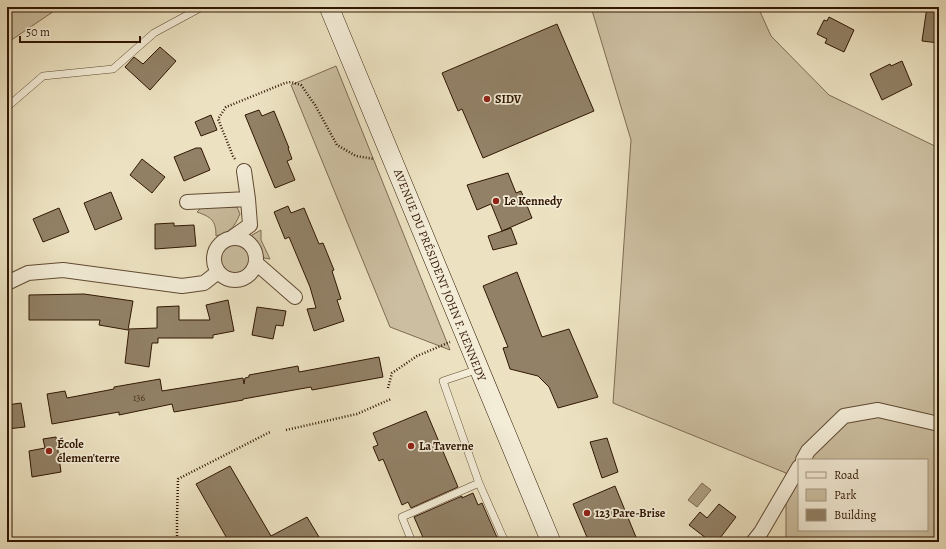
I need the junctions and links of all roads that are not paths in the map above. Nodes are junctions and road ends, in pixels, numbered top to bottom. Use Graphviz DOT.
graph roads {
  1 [pos="202,7"];
  2 [pos="329,7"];
  3 [pos="7,107"];
  4 [pos="244,171"];
  5 [pos="248,199"];
  6 [pos="187,202"];
  7 [pos="233,237"];
  8 [pos="256,263"];
  9 [pos="218,272"];
  10 [pos="7,283"];
  11 [pos="295,297"];
  12 [pos="479,369"];
  13 [pos="939,424"];
  14 [pos="804,459"];
  15 [pos="798,469"];
  16 [pos="479,483"];
  17 [pos="412,542"];
  18 [pos="505,542"];
  19 [pos="551,542"];
  20 [pos="753,542"];
  1 -- 3 [label="lane"];
  2 -- 12 [label="main road, AVENUE DU PRÉSIDENT JOHN F. KENNEDY"];
  4 -- 5 [label="street"];
  5 -- 6 [label="street"];
  5 -- 7 [label="street"];
  7 -- 8 [label="street"];
  7 -- 9 [label="street"];
  8 -- 9 [label="street"];
  8 -- 11 [label="street"];
  9 -- 10 [label="street"];
  12 -- 16 [label="lane"];
  12 -- 19 [label="main road, AVENUE DU PRÉSIDENT JOHN F. KENNEDY"];
  13 -- 14 [label="street"];
  15 -- 20 [label="street"];
  16 -- 17 [label="lane"];
  16 -- 18 [label="lane"];
}
